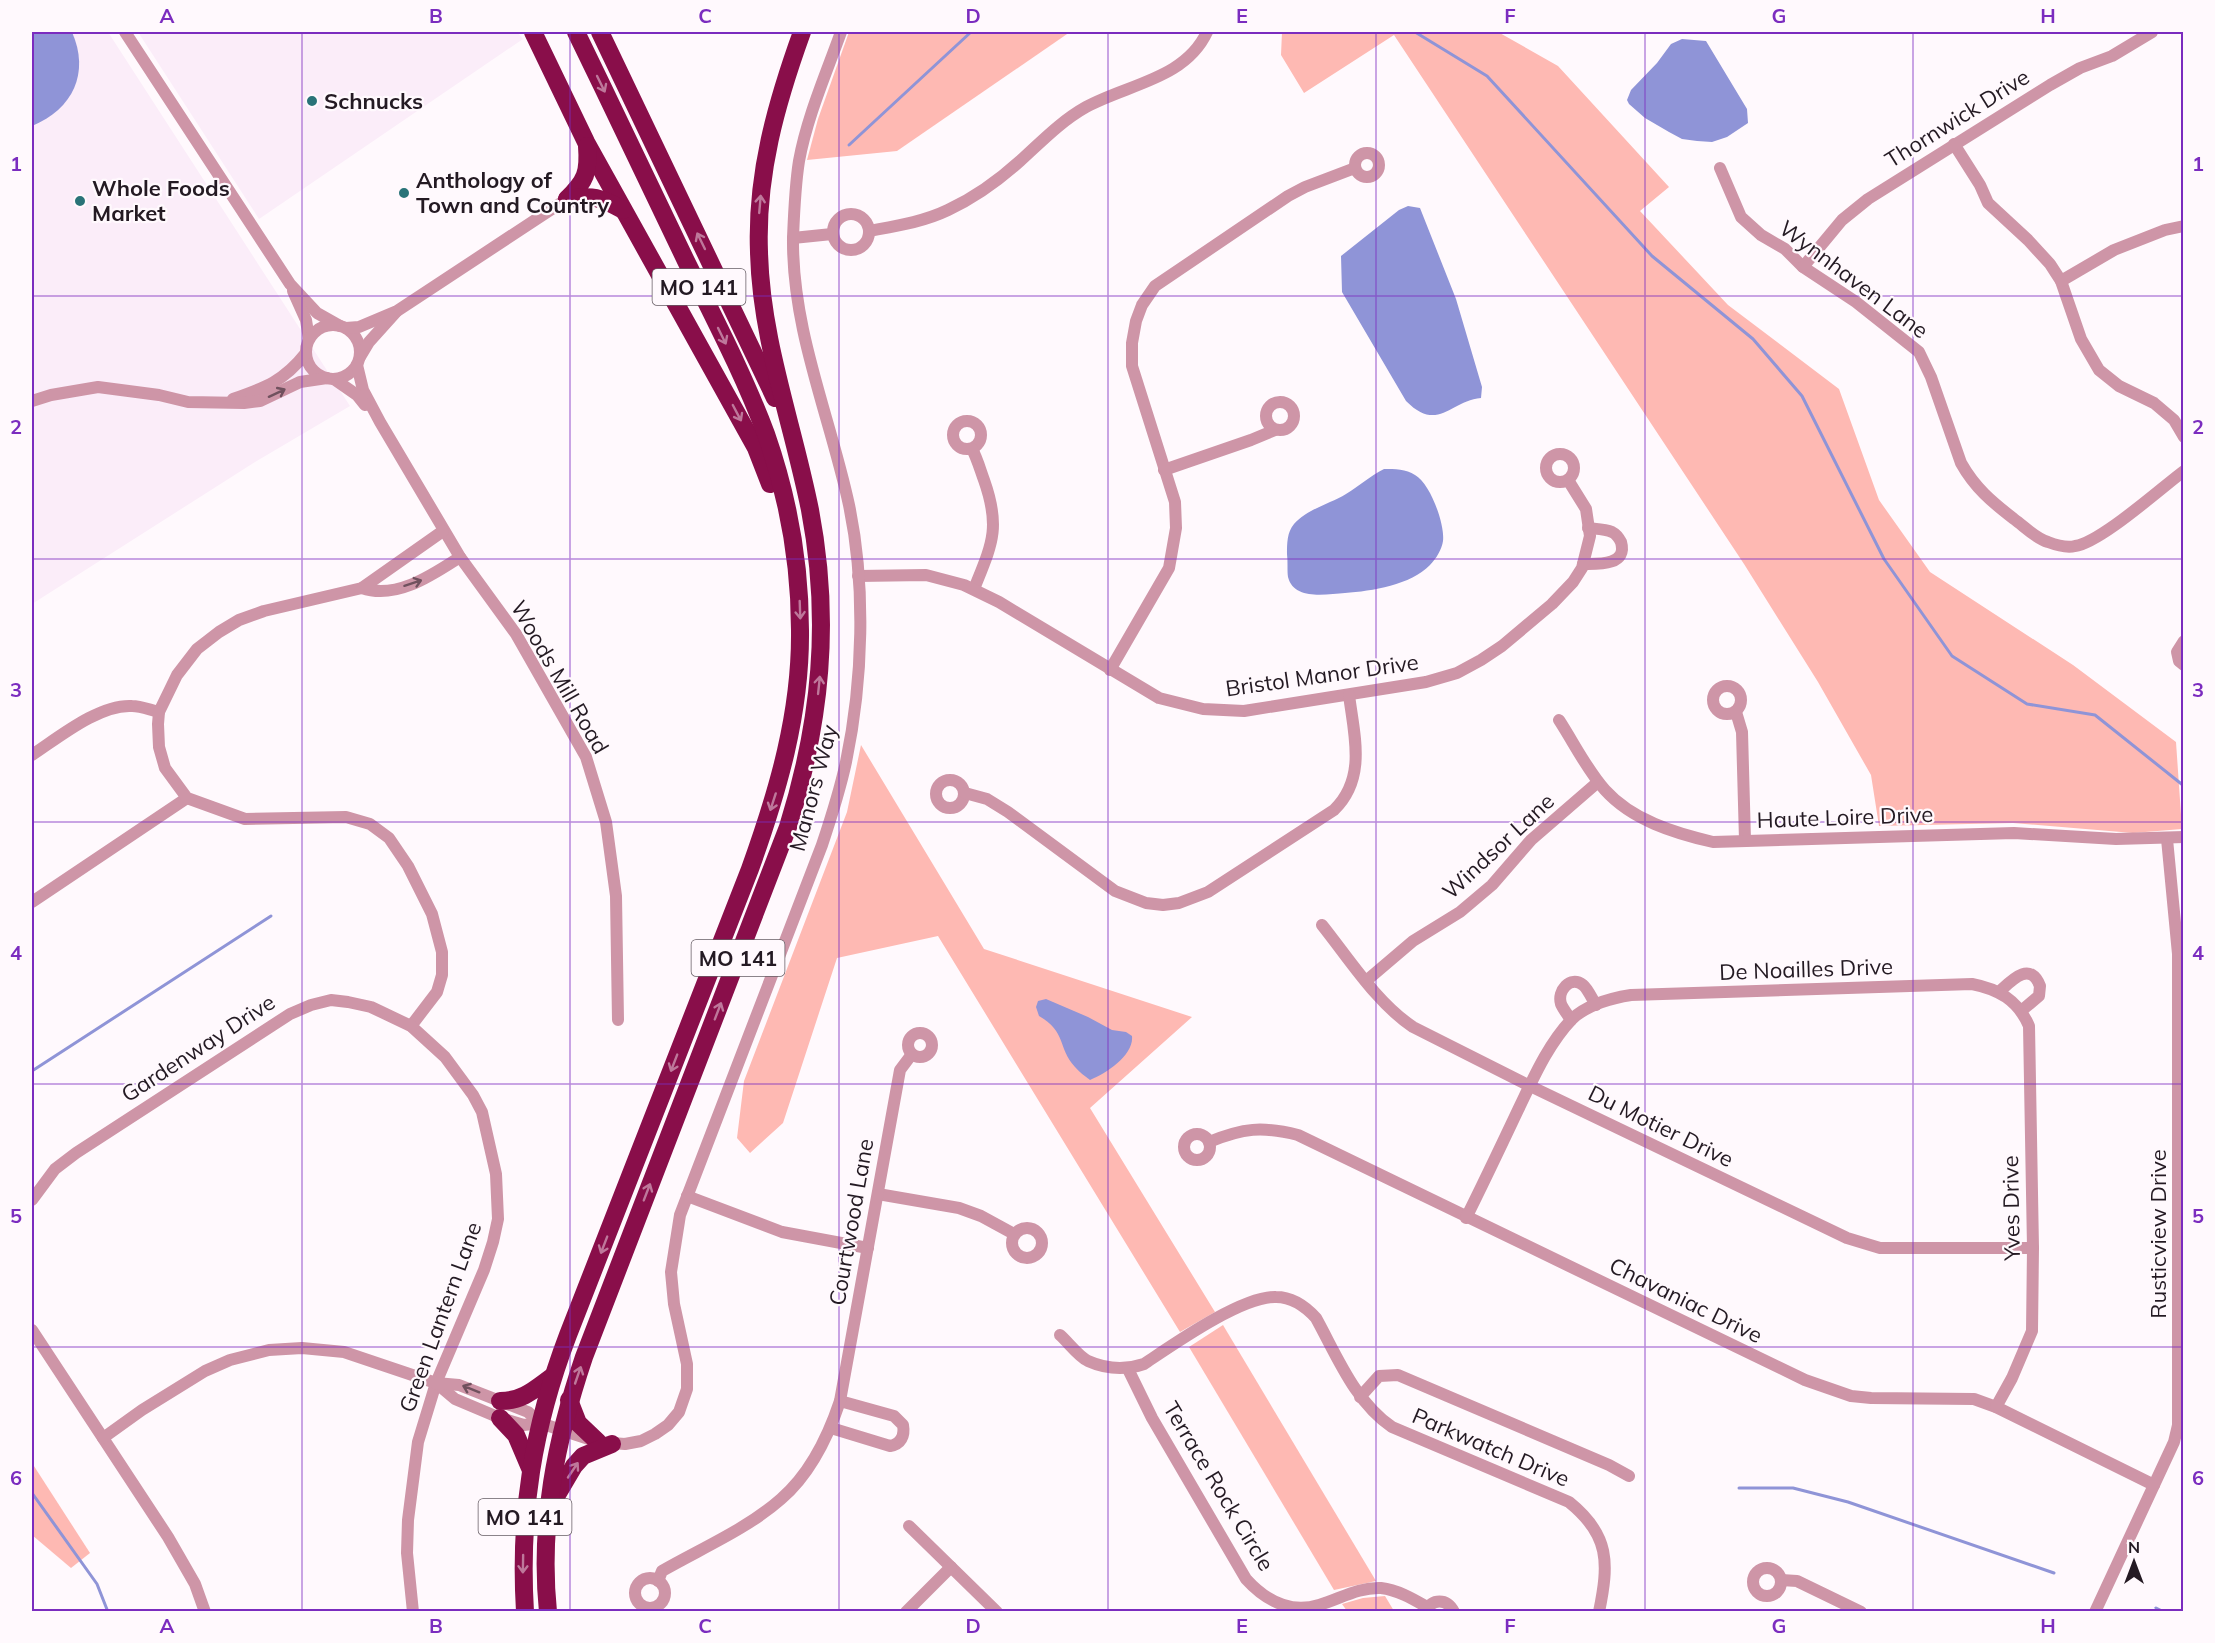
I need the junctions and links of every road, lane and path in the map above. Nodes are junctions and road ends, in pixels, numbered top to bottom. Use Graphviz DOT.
graph roads {
  1 [pos="125,32"];
  2 [pos="533,32"];
  3 [pos="576,32"];
  4 [pos="600,32"];
  5 [pos="802,32"];
  6 [pos="841,32"];
  7 [pos="1207,32"];
  8 [pos="2152,32"];
  9 [pos="586,142"];
  10 [pos="1954,144"];
  11 [pos="1355,168"];
  12 [pos="1720,168"];
  13 [pos="567,199"];
  14 [pos="623,210"];
  15 [pos="2184,226"];
  16 [pos="869,231"];
  17 [pos="832,234"];
  18 [pos="793,238"];
  19 [pos="1803,267"];
  20 [pos="2061,281"];
  21 [pos="290,284"];
  22 [pos="397,311"];
  23 [pos="343,327"];
  24 [pos="309,339"];
  25 [pos="306,353"];
  26 [pos="359,361"];
  27 [pos="331,379"];
  28 [pos="32,401"];
  29 [pos="226,402"];
  30 [pos="380,422"];
  31 [pos="1275,430"];
  32 [pos="2184,437"];
  33 [pos="972,448"];
  34 [pos="800,468"];
  35 [pos="1164,470"];
  36 [pos="2184,471"];
  37 [pos="1568,480"];
  38 [pos="1588,528"];
  39 [pos="443,531"];
  40 [pos="795,552"];
  41 [pos="460,557"];
  42 [pos="1583,564"];
  43 [pos="858,576"];
  44 [pos="362,588"];
  45 [pos="974,589"];
  46 [pos="2184,641"];
  47 [pos="2184,664"];
  48 [pos="1110,670"];
  49 [pos="1349,695"];
  50 [pos="159,712"];
  51 [pos="1736,712"];
  52 [pos="1559,720"];
  53 [pos="32,755"];
  54 [pos="1598,782"];
  55 [pos="965,793"];
  56 [pos="187,798"];
  57 [pos="2184,837"];
  58 [pos="2167,839"];
  59 [pos="1745,840"];
  60 [pos="32,902"];
  61 [pos="1322,925"];
  62 [pos="1366,981"];
  63 [pos="1999,992"];
  64 [pos="1596,1005"];
  65 [pos="2018,1007"];
  66 [pos="618,1020"];
  67 [pos="1571,1020"];
  68 [pos="411,1026"];
  69 [pos="912,1054"];
  70 [pos="1530,1086"];
  71 [pos="1209,1142"];
  72 [pos="878,1194"];
  73 [pos="687,1196"];
  74 [pos="32,1200"];
  75 [pos="1466,1218"];
  76 [pos="1014,1234"];
  77 [pos="868,1248"];
  78 [pos="2033,1248"];
  79 [pos="32,1330"];
  80 [pos="1060,1335"];
  81 [pos="1128,1369"];
  82 [pos="553,1376"];
  83 [pos="436,1383"];
  84 [pos="1360,1397"];
  85 [pos="569,1400"];
  86 [pos="840,1401"];
  87 [pos="1996,1407"];
  88 [pos="500,1410"];
  89 [pos="540,1423"];
  90 [pos="831,1428"];
  91 [pos="561,1431"];
  92 [pos="103,1438"];
  93 [pos="605,1443"];
  94 [pos="530,1468"];
  95 [pos="1629,1476"];
  96 [pos="2154,1485"];
  97 [pos="548,1512"];
  98 [pos="909,1526"];
  99 [pos="951,1567"];
  100 [pos="1781,1580"];
  101 [pos="658,1581"];
  102 [pos="1426,1609"];
  103 [pos="205,1611"];
  104 [pos="412,1611"];
  105 [pos="525,1611"];
  106 [pos="548,1611"];
  107 [pos="906,1611"];
  108 [pos="997,1611"];
  109 [pos="1454,1611"];
  110 [pos="1599,1611"];
  111 [pos="1861,1611"];
  112 [pos="2095,1611"];
  1 -- 21 [label="street"];
  2 -- 9 [label="highway"];
  3 -- 40 [label="highway, MO 141, one-way"];
  34 -- 4 [label="highway, MO 141, one-way"];
  34 -- 5 [label="highway, one-way"];
  6 -- 18 [label="street, Manors Way"];
  7 -- 16 [label="street"];
  8 -- 10 [label="street, Thornwick Drive"];
  9 -- 13 [label="highway"];
  9 -- 14 [label="highway"];
  10 -- 19 [label="street, Thornwick Drive"];
  10 -- 20 [label="street"];
  11 -- 35 [label="street"];
  12 -- 19 [label="street, Wynnhaven Lane"];
  13 -- 14 [label="highway"];
  13 -- 22 [label="street"];
  14 -- 40 [label="highway, one-way"];
  15 -- 20 [label="street"];
  16 -- 17 [label="street"];
  16 -- 17 [label="street"];
  17 -- 18 [label="street"];
  18 -- 43 [label="street, Manors Way"];
  19 -- 36 [label="street, Wynnhaven Lane"];
  20 -- 32 [label="street"];
  21 -- 23 [label="street"];
  21 -- 24 [label="street"];
  22 -- 23 [label="street"];
  22 -- 26 [label="street"];
  23 -- 24 [label="street"];
  23 -- 26 [label="street"];
  24 -- 25 [label="street"];
  25 -- 27 [label="street"];
  25 -- 29 [label="street"];
  26 -- 27 [label="street"];
  26 -- 30 [label="street, Woods Mill Road"];
  29 -- 27 [label="street, one-way"];
  27 -- 30 [label="street, Woods Mill Road"];
  28 -- 29 [label="street"];
  30 -- 39 [label="street, Woods Mill Road"];
  31 -- 35 [label="street"];
  33 -- 45 [label="street"];
  85 -- 34 [label="highway, MO 141, one-way"];
  35 -- 48 [label="street"];
  37 -- 38 [label="street, Bristol Manor Drive"];
  38 -- 42 [label="street, Bristol Manor Drive"];
  38 -- 42 [label="street"];
  39 -- 41 [label="street, Woods Mill Road"];
  39 -- 44 [label="street"];
  40 -- 82 [label="highway, MO 141, one-way"];
  44 -- 41 [label="street, one-way"];
  41 -- 66 [label="street, Woods Mill Road"];
  42 -- 49 [label="street, Bristol Manor Drive"];
  43 -- 45 [label="street, Bristol Manor Drive"];
  43 -- 73 [label="street, Manors Way"];
  44 -- 50 [label="street"];
  45 -- 48 [label="street, Bristol Manor Drive"];
  46 -- 47 [label="street"];
  48 -- 49 [label="street, Bristol Manor Drive"];
  49 -- 55 [label="street"];
  50 -- 53 [label="street"];
  50 -- 56 [label="street"];
  51 -- 59 [label="street"];
  52 -- 54 [label="street, Haute Loire Drive"];
  54 -- 59 [label="street, Haute Loire Drive"];
  54 -- 62 [label="street, Windsor Lane"];
  56 -- 60 [label="street"];
  56 -- 68 [label="street"];
  57 -- 58 [label="street, Haute Loire Drive"];
  58 -- 59 [label="street, Haute Loire Drive"];
  58 -- 96 [label="street, Rusticview Drive"];
  61 -- 62 [label="street, Du Motier Drive"];
  62 -- 70 [label="street, Du Motier Drive"];
  63 -- 64 [label="street, De Noailles Drive"];
  63 -- 65 [label="street, De Noailles Drive"];
  63 -- 65 [label="street"];
  64 -- 67 [label="street, De Noailles Drive"];
  64 -- 67 [label="street"];
  65 -- 78 [label="street, Yves Drive"];
  67 -- 70 [label="street, De Noailles Drive"];
  68 -- 74 [label="street, Gardenway Drive"];
  68 -- 83 [label="street, Green Lantern Lane"];
  69 -- 72 [label="street, Courtwood Lane"];
  70 -- 75 [label="street, De Noailles Drive"];
  70 -- 78 [label="street, Du Motier Drive"];
  71 -- 75 [label="street, Chavaniac Drive"];
  72 -- 76 [label="street"];
  72 -- 77 [label="street, Courtwood Lane"];
  73 -- 77 [label="street"];
  73 -- 93 [label="street, Manors Way"];
  75 -- 87 [label="street, Chavaniac Drive"];
  77 -- 86 [label="street, Courtwood Lane"];
  78 -- 87 [label="street, Yves Drive"];
  79 -- 92 [label="street"];
  80 -- 81 [label="street"];
  81 -- 84 [label="street, Parkwatch Drive"];
  81 -- 102 [label="street, Terrace Rock Circle"];
  82 -- 88 [label="highway"];
  82 -- 89 [label="highway, MO 141"];
  83 -- 88 [label="street, Manors Way"];
  83 -- 92 [label="street, Manors Way"];
  83 -- 104 [label="street, Green Lantern Lane"];
  84 -- 95 [label="street, Parkwatch Drive"];
  84 -- 110 [label="street, Parkwatch Drive"];
  85 -- 91 [label="highway, MO 141"];
  85 -- 93 [label="highway"];
  86 -- 90 [label="street, Courtwood Lane"];
  86 -- 90 [label="street"];
  87 -- 96 [label="street, Chavaniac Drive"];
  88 -- 89 [label="street, Manors Way"];
  88 -- 94 [label="highway"];
  89 -- 91 [label="street, Manors Way"];
  89 -- 94 [label="highway, MO 141"];
  90 -- 101 [label="street, Courtwood Lane"];
  91 -- 93 [label="street, Manors Way"];
  91 -- 97 [label="highway, MO 141"];
  92 -- 103 [label="street"];
  97 -- 93 [label="highway, one-way"];
  94 -- 105 [label="highway, MO 141, one-way"];
  96 -- 112 [label="street, Rusticview Drive"];
  97 -- 106 [label="highway, MO 141"];
  98 -- 99 [label="street"];
  99 -- 107 [label="street"];
  99 -- 108 [label="street"];
  100 -- 111 [label="street"];
  102 -- 109 [label="street, Terrace Rock Circle"];
}
